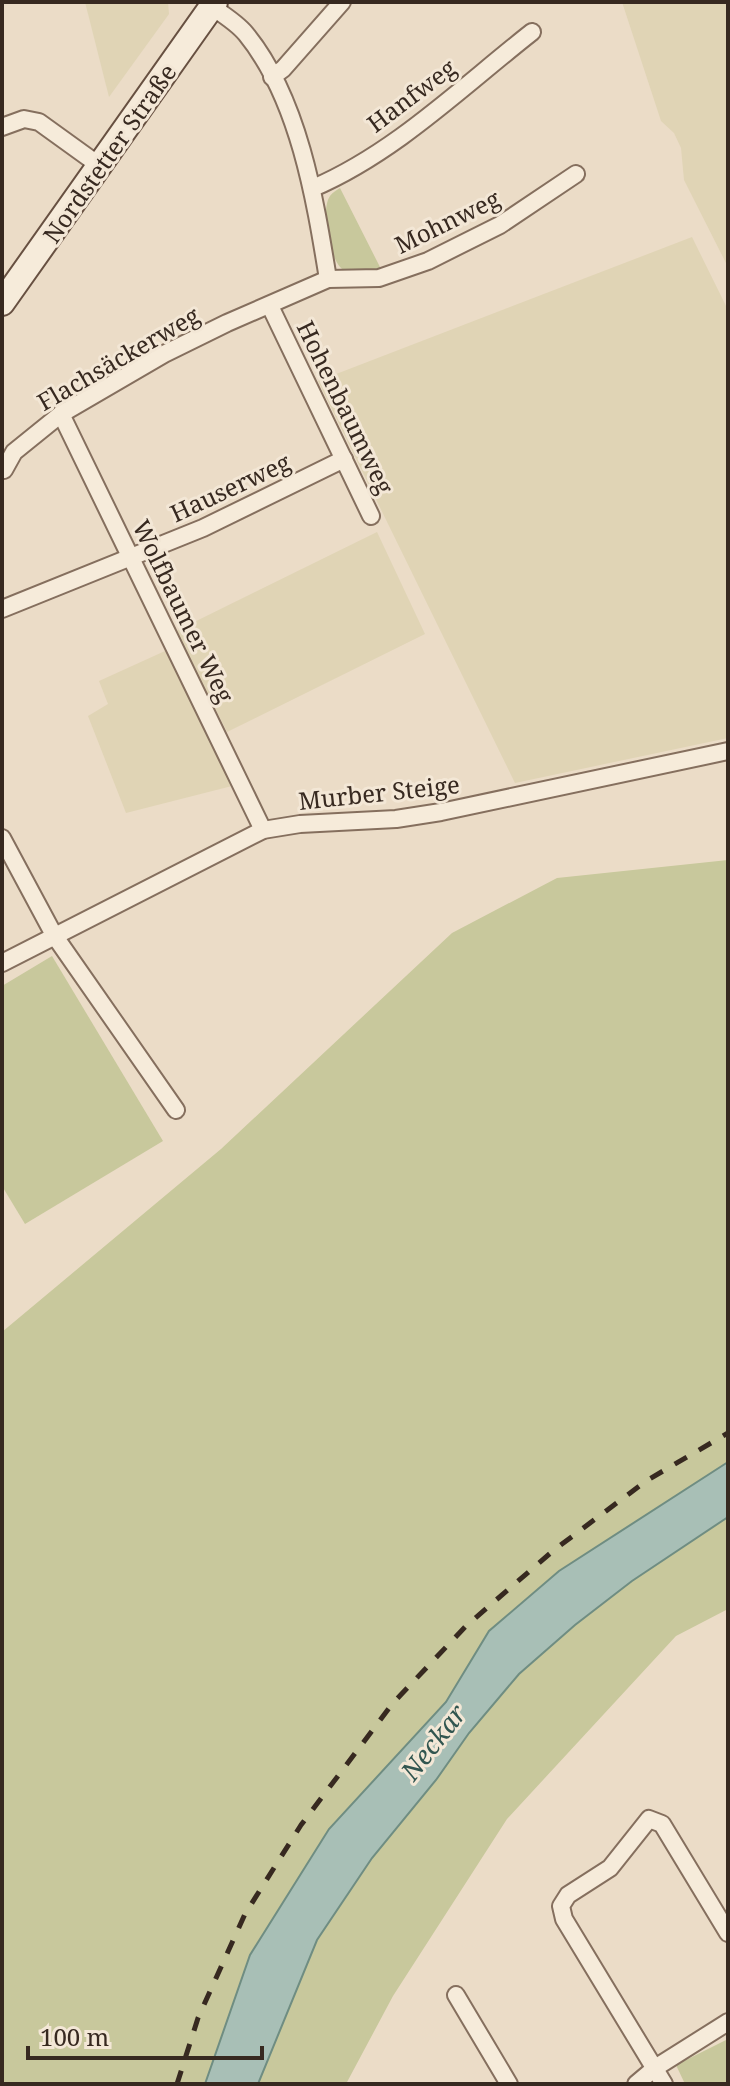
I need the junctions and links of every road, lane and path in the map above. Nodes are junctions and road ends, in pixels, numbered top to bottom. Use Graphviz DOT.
graph roads {
  1 [pos="342,2"];
  2 [pos="214,4"];
  3 [pos="532,32"];
  4 [pos="272,77"];
  5 [pos="2,127"];
  6 [pos="100,166"];
  7 [pos="576,174"];
  8 [pos="313,188"];
  9 [pos="328,279"];
  10 [pos="2,303"];
  11 [pos="270,306"];
  12 [pos="61,414"];
  13 [pos="344,459"];
  14 [pos="4,470"];
  15 [pos="371,516"];
  16 [pos="130,558"];
  17 [pos="2,609"];
  18 [pos="728,751"];
  19 [pos="263,830"];
  20 [pos="2,838"];
  21 [pos="54,935"];
  22 [pos="2,963"];
  23 [pos="176,1110"];
  24 [pos="728,1933"];
  25 [pos="456,1995"];
  26 [pos="728,2022"];
  27 [pos="655,2068"];
  28 [pos="509,2084"];
  29 [pos="636,2084"];
  30 [pos="664,2084"];
  1 -- 4 [label="street"];
  2 -- 4 [label="street"];
  2 -- 6 [label="street, Nordstetter Straße"];
  3 -- 8 [label="street, Hanfweg"];
  4 -- 8 [label="street"];
  5 -- 6 [label="street"];
  6 -- 10 [label="street, Nordstetter Straße"];
  7 -- 9 [label="street, Mohnweg"];
  8 -- 9 [label="street"];
  9 -- 11 [label="street, Hohenbaumweg"];
  11 -- 12 [label="street, Flachsäckerweg"];
  11 -- 13 [label="street, Hohenbaumweg"];
  12 -- 14 [label="street, Flachsäckerweg"];
  12 -- 16 [label="street, Wolfbaumer Weg"];
  13 -- 15 [label="street, Hohenbaumweg"];
  13 -- 16 [label="street, Hauserweg"];
  16 -- 17 [label="street, Hauserweg"];
  16 -- 19 [label="street, Wolfbaumer Weg"];
  18 -- 19 [label="street, Murber Steige"];
  19 -- 21 [label="street, Murber Steige"];
  20 -- 21 [label="street"];
  21 -- 22 [label="street, Murber Steige"];
  21 -- 23 [label="street"];
  24 -- 27 [label="street"];
  25 -- 28 [label="street"];
  26 -- 27 [label="street"];
  27 -- 29 [label="street"];
  27 -- 30 [label="street"];
}
